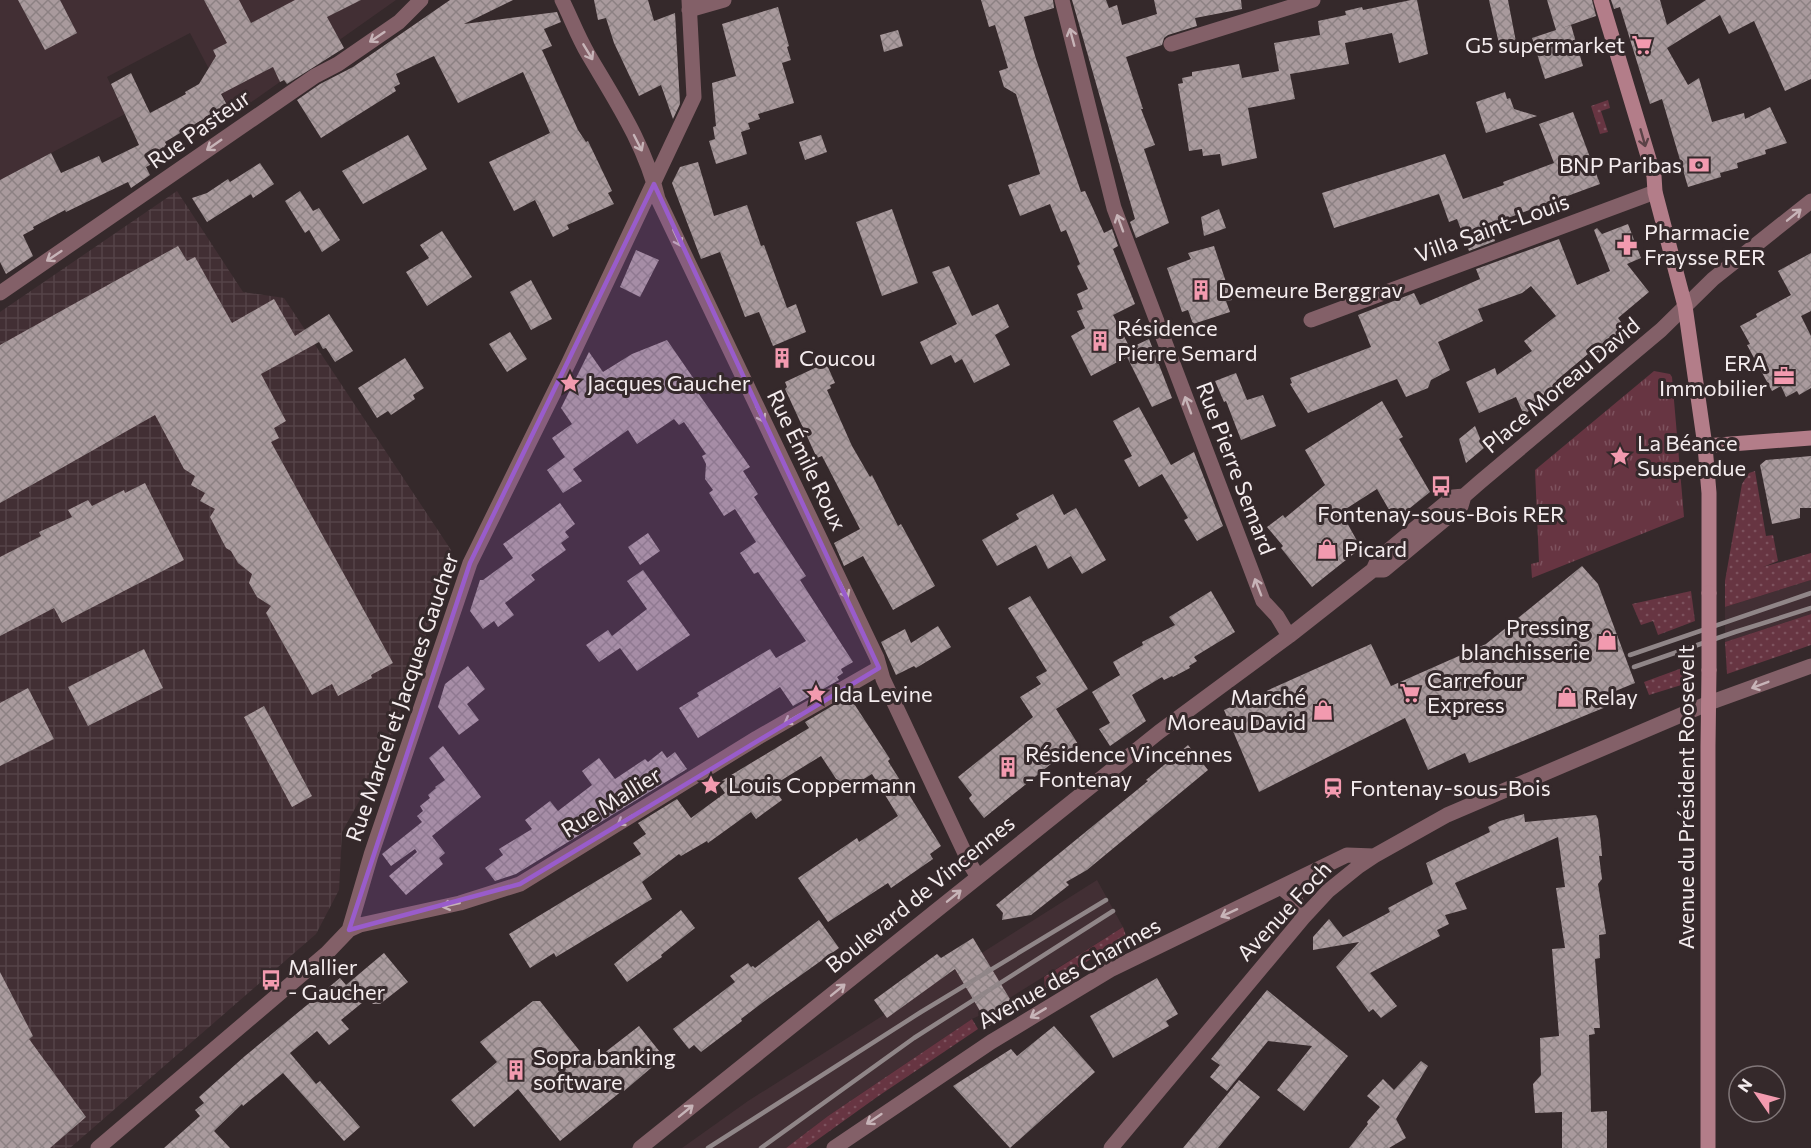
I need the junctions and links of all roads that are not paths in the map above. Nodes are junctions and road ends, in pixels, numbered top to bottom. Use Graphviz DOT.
graph roads {
  1 [pos="421,0"];
  2 [pos="562,0"];
  3 [pos="724,0"];
  4 [pos="1062,0"];
  5 [pos="1314,0"];
  6 [pos="1601,0"];
  7 [pos="689,5"];
  8 [pos="1171,44"];
  9 [pos="654,184"];
  10 [pos="1655,192"];
  11 [pos="1811,201"];
  12 [pos="0,292"];
  13 [pos="1684,306"];
  14 [pos="1311,320"];
  15 [pos="1811,438"];
  16 [pos="1705,446"];
  17 [pos="1289,636"];
  18 [pos="1811,666"];
  19 [pos="879,669"];
  20 [pos="1710,703"];
  21 [pos="1374,856"];
  22 [pos="978,876"];
  23 [pos="1282,888"];
  24 [pos="1303,918"];
  25 [pos="349,930"];
  26 [pos="98,1148"];
  27 [pos="640,1148"];
  28 [pos="834,1148"];
  29 [pos="1111,1148"];
  30 [pos="1708,1148"];
  1 -- 12 [label="street, Rue Pasteur, one-way"];
  2 -- 9 [label="street, Rue Émile Roux, one-way"];
  3 -- 7 [label="street"];
  17 -- 4 [label="street, Rue Pierre Semard, one-way"];
  5 -- 8 [label="street"];
  6 -- 10 [label="street, Avenue du Président Roosevelt, one-way"];
  7 -- 9 [label="street, Rue Marcel et Jacques Gaucher"];
  9 -- 19 [label="street, Rue Émile Roux, one-way"];
  9 -- 25 [label="street, Rue Marcel et Jacques Gaucher"];
  10 -- 13 [label="street, Avenue du Président Roosevelt"];
  10 -- 14 [label="street, Villa Saint-Louis"];
  13 -- 11 [label="street, Place Moreau David, one-way"];
  13 -- 16 [label="street, Avenue du Président Roosevelt"];
  13 -- 17 [label="street, Place Moreau David"];
  15 -- 16 [label="street"];
  16 -- 20 [label="street, Avenue du Président Roosevelt, bridge"];
  17 -- 22 [label="street, Boulevard de Vincennes"];
  18 -- 20 [label="street, Avenue Foch, one-way"];
  19 -- 22 [label="street, Rue Émile Roux"];
  19 -- 25 [label="street, Rue Mallier, one-way"];
  20 -- 21 [label="street, Avenue Foch"];
  20 -- 30 [label="street, Avenue du Président Roosevelt"];
  21 -- 23 [label="street, Avenue des Charmes"];
  21 -- 24 [label="street, Avenue Foch"];
  27 -- 22 [label="street, Boulevard de Vincennes, one-way"];
  23 -- 24 [label="street"];
  23 -- 28 [label="street, Avenue des Charmes, one-way"];
  24 -- 29 [label="street, Avenue Foch"];
  25 -- 26 [label="street, Rue Marcel et Jacques Gaucher"];
}
